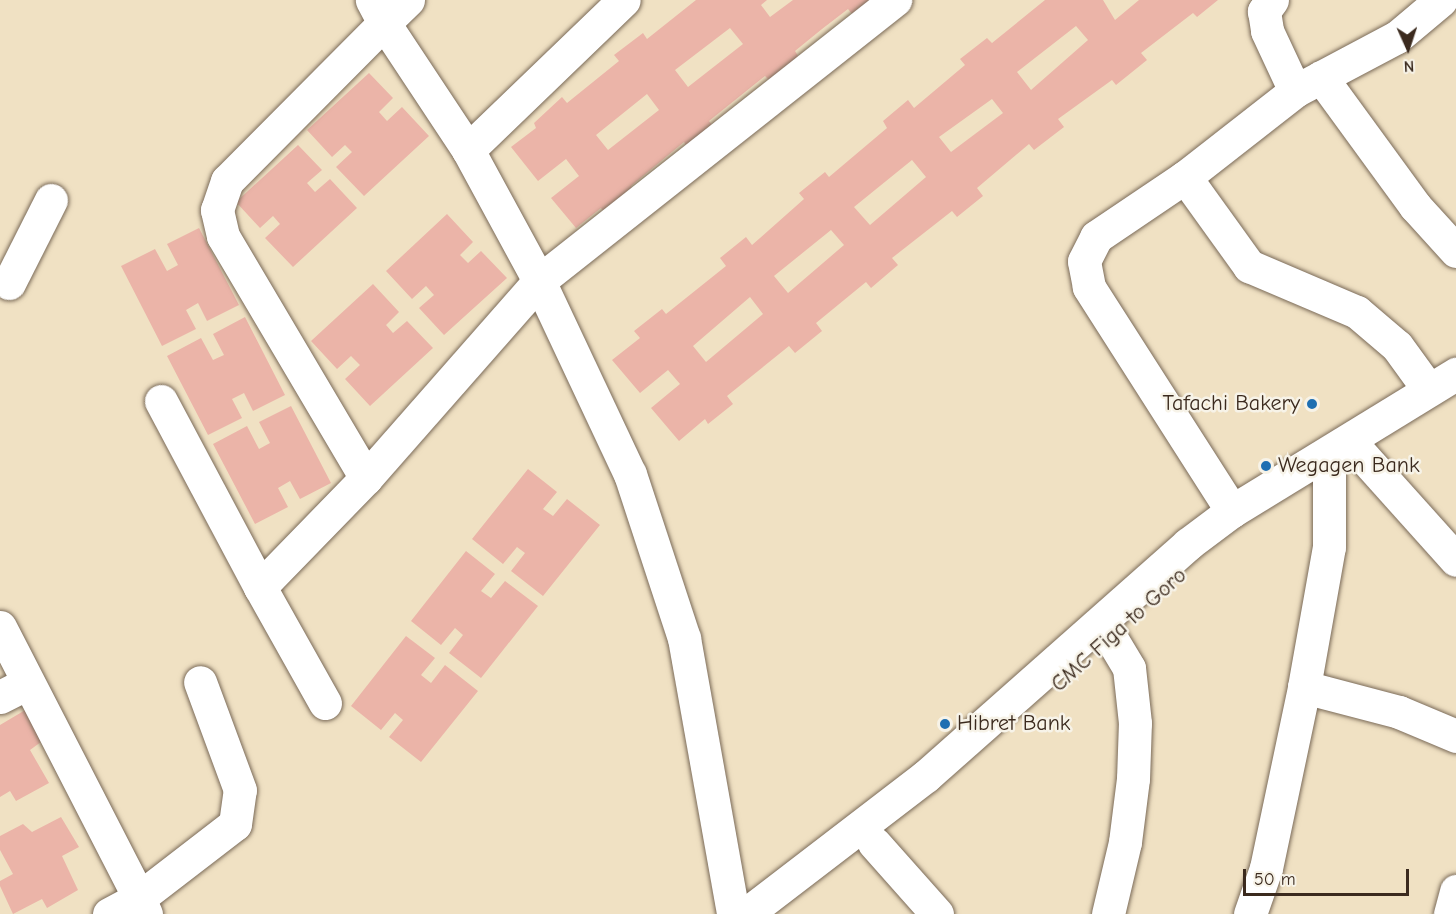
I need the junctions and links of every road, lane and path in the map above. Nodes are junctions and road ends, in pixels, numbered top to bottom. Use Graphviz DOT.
graph roads {
  1 [pos="408,0"];
  2 [pos="624,0"];
  3 [pos="895,0"];
  4 [pos="1272,0"];
  5 [pos="1441,0"];
  6 [pos="378,11"];
  7 [pos="1308,84"];
  8 [pos="468,150"];
  9 [pos="1185,177"];
  10 [pos="51,200"];
  11 [pos="1456,251"];
  12 [pos="539,281"];
  13 [pos="3,288"];
  14 [pos="1447,388"];
  15 [pos="161,401"];
  16 [pos="1361,454"];
  17 [pos="1329,473"];
  18 [pos="366,478"];
  19 [pos="1232,511"];
  20 [pos="1456,560"];
  21 [pos="260,587"];
  22 [pos="0,627"];
  23 [pos="1110,636"];
  24 [pos="200,682"];
  25 [pos="1304,687"];
  26 [pos="14,690"];
  27 [pos="325,702"];
  28 [pos="1456,736"];
  29 [pos="874,843"];
  30 [pos="1456,891"];
  31 [pos="142,906"];
  32 [pos="109,914"];
  33 [pos="733,914"];
  34 [pos="746,914"];
  35 [pos="777,914"];
  36 [pos="937,914"];
  37 [pos="1108,914"];
  38 [pos="1250,914"];
  39 [pos="1450,914"];
  1 -- 6 [label="street"];
  2 -- 8 [label="street"];
  3 -- 12 [label="street"];
  4 -- 7 [label="street"];
  5 -- 7 [label="street"];
  6 -- 8 [label="street"];
  6 -- 18 [label="street"];
  7 -- 9 [label="street"];
  7 -- 11 [label="street"];
  8 -- 12 [label="street"];
  9 -- 14 [label="street"];
  9 -- 19 [label="street"];
  10 -- 13 [label="street"];
  12 -- 18 [label="street"];
  12 -- 33 [label="street"];
  14 -- 16 [label="street, CMC Figa to Goro"];
  14 -- 19 [label="street"];
  15 -- 21 [label="street"];
  16 -- 17 [label="street, CMC Figa to Goro"];
  16 -- 20 [label="street"];
  17 -- 23 [label="street, CMC Figa to Goro"];
  17 -- 25 [label="street"];
  18 -- 21 [label="street"];
  19 -- 34 [label="street"];
  21 -- 27 [label="street"];
  22 -- 26 [label="street"];
  23 -- 29 [label="street, CMC Figa to Goro"];
  23 -- 37 [label="street"];
  24 -- 31 [label="street"];
  25 -- 28 [label="street"];
  25 -- 38 [label="street"];
  26 -- 31 [label="street"];
  29 -- 35 [label="street, CMC Figa to Goro"];
  29 -- 36 [label="street"];
  30 -- 39 [label="street"];
  31 -- 32 [label="street"];
}
